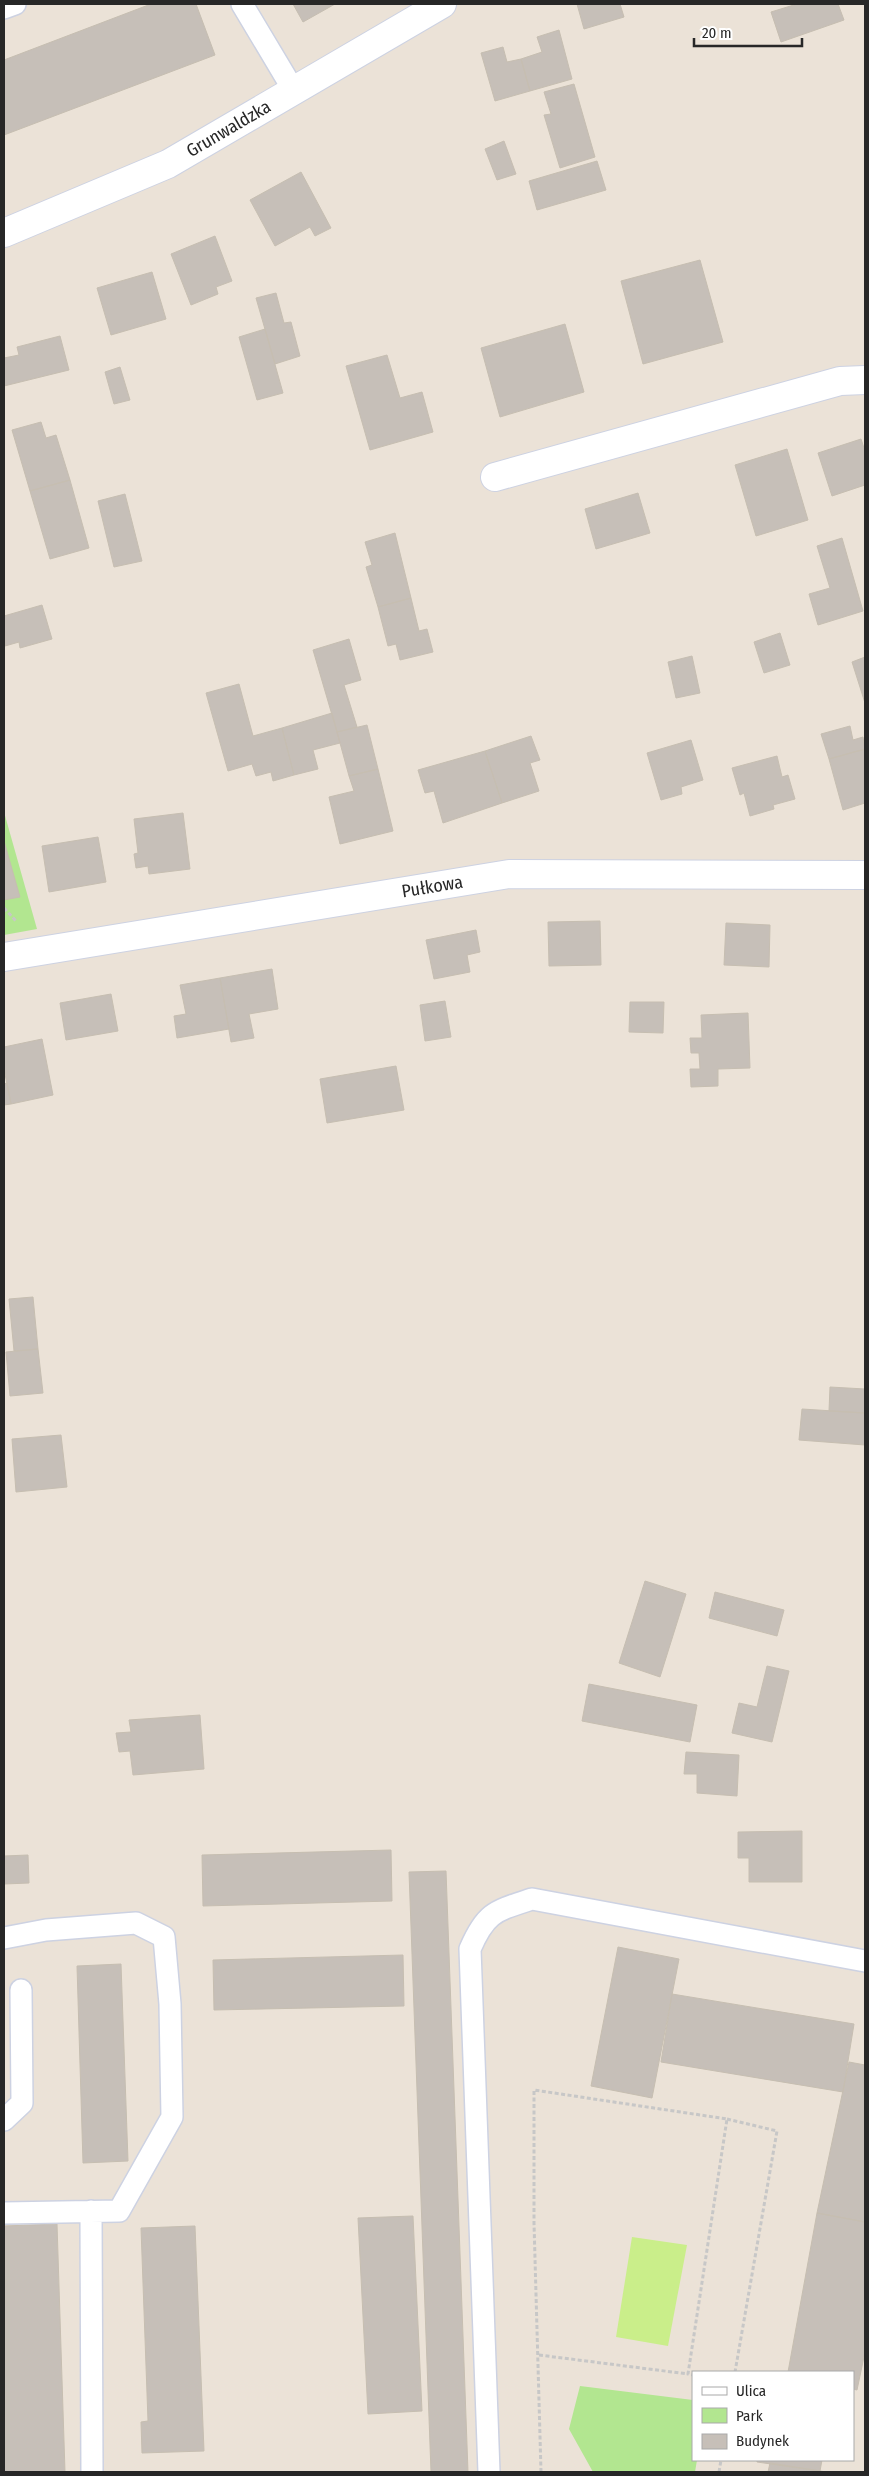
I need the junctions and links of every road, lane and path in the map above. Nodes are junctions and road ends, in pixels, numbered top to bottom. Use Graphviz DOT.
graph roads {
  1 [pos="14,4"];
  2 [pos="242,4"];
  3 [pos="442,4"];
  4 [pos="4,8"];
  5 [pos="294,91"];
  6 [pos="4,234"];
  7 [pos="865,380"];
  8 [pos="494,476"];
  9 [pos="865,875"];
  10 [pos="4,908"];
  11 [pos="20,925"];
  12 [pos="4,957"];
  13 [pos="4,1938"];
  14 [pos="865,1962"];
  15 [pos="21,1990"];
  16 [pos="727,2119"];
  17 [pos="4,2120"];
  18 [pos="91,2211"];
  19 [pos="4,2213"];
  20 [pos="539,2355"];
  21 [pos="735,2371"];
  22 [pos="688,2374"];
  23 [pos="692,2375"];
  24 [pos="92,2472"];
  25 [pos="489,2472"];
  26 [pos="541,2472"];
  1 -- 4 [label="lane"];
  2 -- 5 [label="lane"];
  3 -- 5 [label="street, Grunwaldzka"];
  5 -- 6 [label="street, Grunwaldzka"];
  7 -- 8 [label="street"];
  9 -- 12 [label="street, Pułkowa"];
  10 -- 11 [label="path"];
  13 -- 18 [label="lane"];
  14 -- 25 [label="lane"];
  15 -- 17 [label="lane"];
  16 -- 20 [label="path"];
  16 -- 21 [label="path"];
  16 -- 22 [label="path"];
  18 -- 19 [label="lane"];
  18 -- 24 [label="lane"];
  20 -- 22 [label="path"];
  20 -- 26 [label="path"];
  22 -- 23 [label="path"];
}
